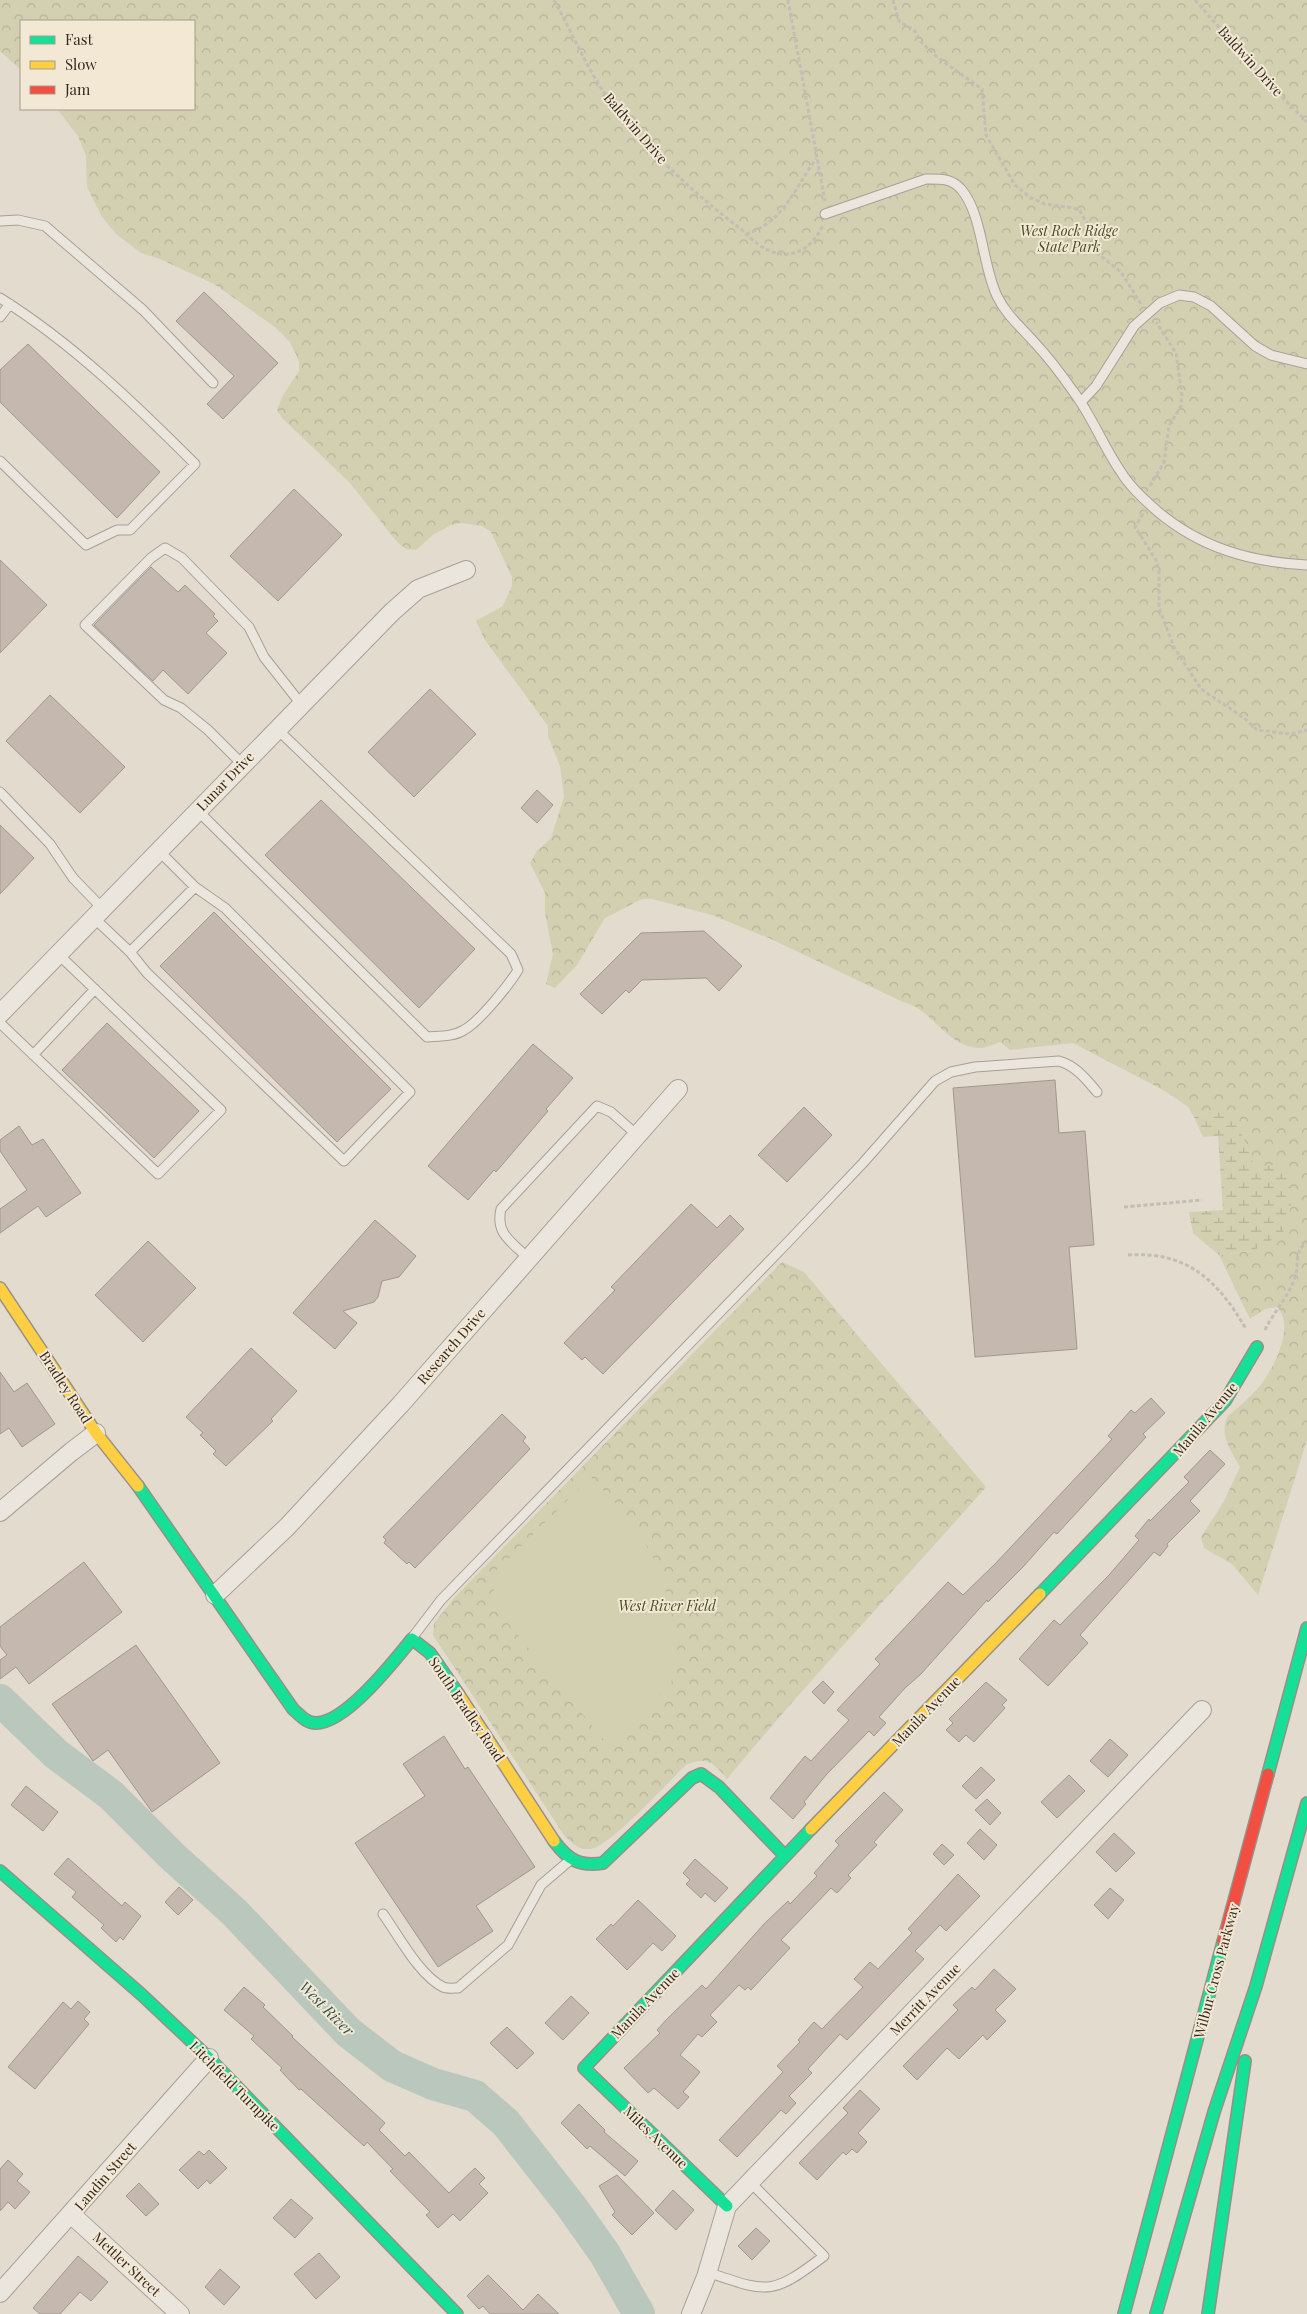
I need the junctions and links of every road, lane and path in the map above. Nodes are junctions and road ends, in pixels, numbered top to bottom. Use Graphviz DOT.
graph roads {
  1 [pos="554,0"];
  2 [pos="788,0"];
  3 [pos="1195,0"];
  4 [pos="1307,122"];
  5 [pos="817,159"];
  6 [pos="825,214"];
  7 [pos="0,221"];
  8 [pos="746,234"];
  9 [pos="0,298"];
  10 [pos="10,304"];
  11 [pos="0,317"];
  12 [pos="1307,364"];
  13 [pos="213,383"];
  14 [pos="1081,402"];
  15 [pos="0,461"];
  16 [pos="1307,565"];
  17 [pos="466,570"];
  18 [pos="301,704"];
  19 [pos="276,729"];
  20 [pos="242,764"];
  21 [pos="0,792"];
  22 [pos="197,810"];
  23 [pos="158,851"];
  24 [pos="195,887"];
  25 [pos="98,913"];
  26 [pos="130,952"];
  27 [pos="58,954"];
  28 [pos="95,989"];
  29 [pos="0,1014"];
  30 [pos="0,1023"];
  31 [pos="32,1055"];
  32 [pos="678,1089"];
  33 [pos="1097,1092"];
  34 [pos="637,1136"];
  35 [pos="1202,1200"];
  36 [pos="1124,1207"];
  37 [pos="1307,1243"];
  38 [pos="1128,1255"];
  39 [pos="528,1258"];
  40 [pos="0,1288"];
  41 [pos="1257,1347"];
  42 [pos="96,1433"];
  43 [pos="0,1512"];
  44 [pos="215,1595"];
  45 [pos="1307,1628"];
  46 [pos="412,1638"];
  47 [pos="1202,1710"];
  48 [pos="1307,1803"];
  49 [pos="785,1856"];
  50 [pos="571,1860"];
  51 [pos="0,1871"];
  52 [pos="384,1914"];
  53 [pos="1256,1986"];
  54 [pos="209,2058"];
  55 [pos="584,2068"];
  56 [pos="750,2182"];
  57 [pos="727,2206"];
  58 [pos="72,2215"];
  59 [pos="707,2272"];
  60 [pos="0,2293"];
  61 [pos="180,2314"];
  62 [pos="457,2314"];
  63 [pos="691,2314"];
  64 [pos="1124,2314"];
  65 [pos="1156,2314"];
  66 [pos="1208,2314"];
  1 -- 8 [label="path, Baldwin Drive"];
  2 -- 5 [label="path, Baldwin Drive"];
  3 -- 4 [label="path, Baldwin Drive"];
  5 -- 6 [label="path, Baldwin Drive"];
  5 -- 8 [label="path"];
  6 -- 8 [label="path, Baldwin Drive"];
  6 -- 14 [label="lane"];
  7 -- 13 [label="lane"];
  9 -- 10 [label="lane"];
  10 -- 11 [label="lane"];
  10 -- 15 [label="lane"];
  12 -- 14 [label="lane"];
  14 -- 16 [label="lane"];
  17 -- 18 [label="street, Lunar Drive"];
  18 -- 19 [label="street, Lunar Drive"];
  18 -- 20 [label="lane"];
  19 -- 20 [label="street, Lunar Drive"];
  19 -- 22 [label="lane"];
  20 -- 22 [label="street, Lunar Drive"];
  21 -- 25 [label="lane"];
  22 -- 23 [label="street, Lunar Drive"];
  23 -- 24 [label="lane"];
  23 -- 25 [label="street, Lunar Drive"];
  24 -- 26 [label="lane"];
  24 -- 26 [label="lane"];
  25 -- 26 [label="lane"];
  25 -- 27 [label="street, Lunar Drive"];
  27 -- 28 [label="lane"];
  27 -- 29 [label="street, Lunar Drive"];
  28 -- 31 [label="lane"];
  28 -- 31 [label="lane"];
  30 -- 31 [label="lane"];
  32 -- 34 [label="street, Research Drive"];
  33 -- 46 [label="lane"];
  34 -- 39 [label="street, Research Drive"];
  34 -- 39 [label="lane"];
  35 -- 36 [label="path"];
  37 -- 41 [label="path"];
  38 -- 41 [label="path"];
  39 -- 44 [label="street, Research Drive"];
  40 -- 42 [label="main road, Bradley Road"];
  41 -- 49 [label="main road, Manila Avenue"];
  42 -- 43 [label="street, Bradley Road"];
  42 -- 44 [label="main road"];
  44 -- 46 [label="main road"];
  45 -- 64 [label="main road, Wilbur Cross Parkway"];
  46 -- 50 [label="main road, South Bradley Road"];
  47 -- 56 [label="street, Merritt Avenue"];
  48 -- 53 [label="main road"];
  49 -- 50 [label="main road"];
  49 -- 55 [label="main road, Manila Avenue"];
  50 -- 52 [label="lane"];
  51 -- 54 [label="main road, Litchfield Turnpike"];
  53 -- 65 [label="main road"];
  53 -- 66 [label="main road"];
  54 -- 58 [label="street, Landin Street"];
  54 -- 62 [label="main road, Litchfield Turnpike"];
  55 -- 57 [label="main road, Miles Avenue"];
  56 -- 57 [label="street, Merritt Avenue"];
  56 -- 59 [label="lane"];
  57 -- 59 [label="street, Merritt Avenue"];
  58 -- 60 [label="street, Landin Street"];
  58 -- 61 [label="street, Mettler Street"];
  59 -- 63 [label="street, Merritt Avenue"];
}
